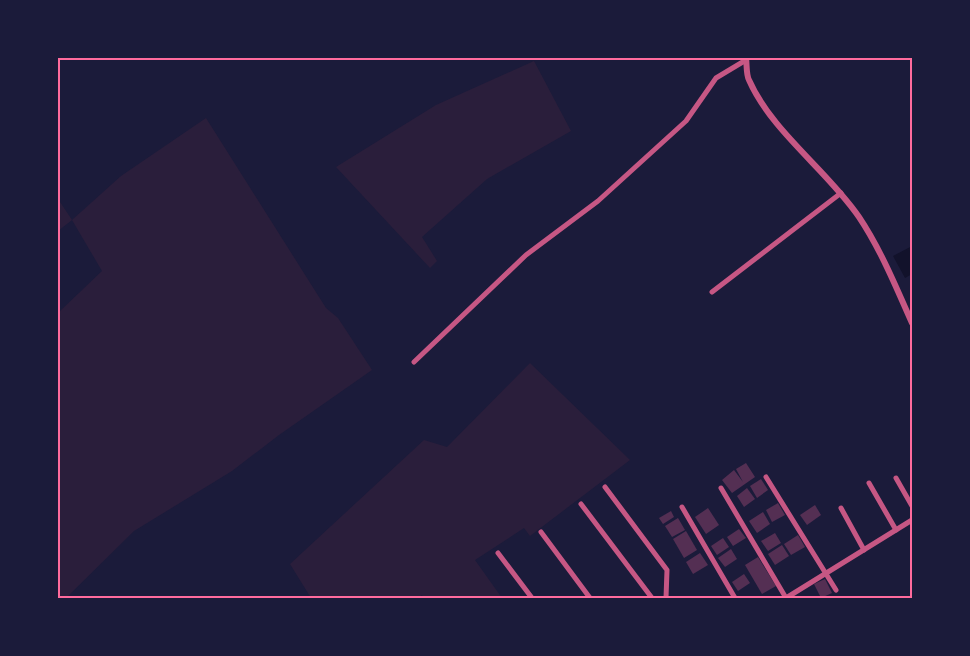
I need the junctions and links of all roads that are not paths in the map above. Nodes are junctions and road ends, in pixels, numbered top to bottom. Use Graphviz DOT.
graph roads {
  1 [pos="746,59"];
  2 [pos="841,193"];
  3 [pos="712,292"];
  4 [pos="912,323"];
  5 [pos="414,362"];
  6 [pos="766,477"];
  7 [pos="896,478"];
  8 [pos="869,483"];
  9 [pos="605,487"];
  10 [pos="721,488"];
  11 [pos="580,504"];
  12 [pos="912,506"];
  13 [pos="682,507"];
  14 [pos="841,508"];
  15 [pos="912,520"];
  16 [pos="896,530"];
  17 [pos="541,532"];
  18 [pos="864,550"];
  19 [pos="498,553"];
  20 [pos="826,573"];
  21 [pos="836,590"];
  22 [pos="588,596"];
  23 [pos="532,598"];
  24 [pos="581,598"];
  25 [pos="652,598"];
  26 [pos="666,598"];
  27 [pos="735,598"];
  28 [pos="786,598"];
  1 -- 2 [label="street"];
  1 -- 5 [label="street"];
  2 -- 3 [label="street"];
  2 -- 4 [label="street"];
  6 -- 20 [label="street"];
  7 -- 12 [label="street"];
  8 -- 16 [label="street"];
  9 -- 26 [label="street"];
  10 -- 28 [label="street"];
  11 -- 25 [label="street"];
  13 -- 27 [label="street"];
  14 -- 18 [label="street"];
  15 -- 16 [label="street"];
  16 -- 18 [label="street"];
  17 -- 22 [label="street"];
  18 -- 20 [label="street"];
  19 -- 23 [label="street"];
  20 -- 21 [label="street"];
  20 -- 28 [label="street"];
  22 -- 24 [label="street"];
}
